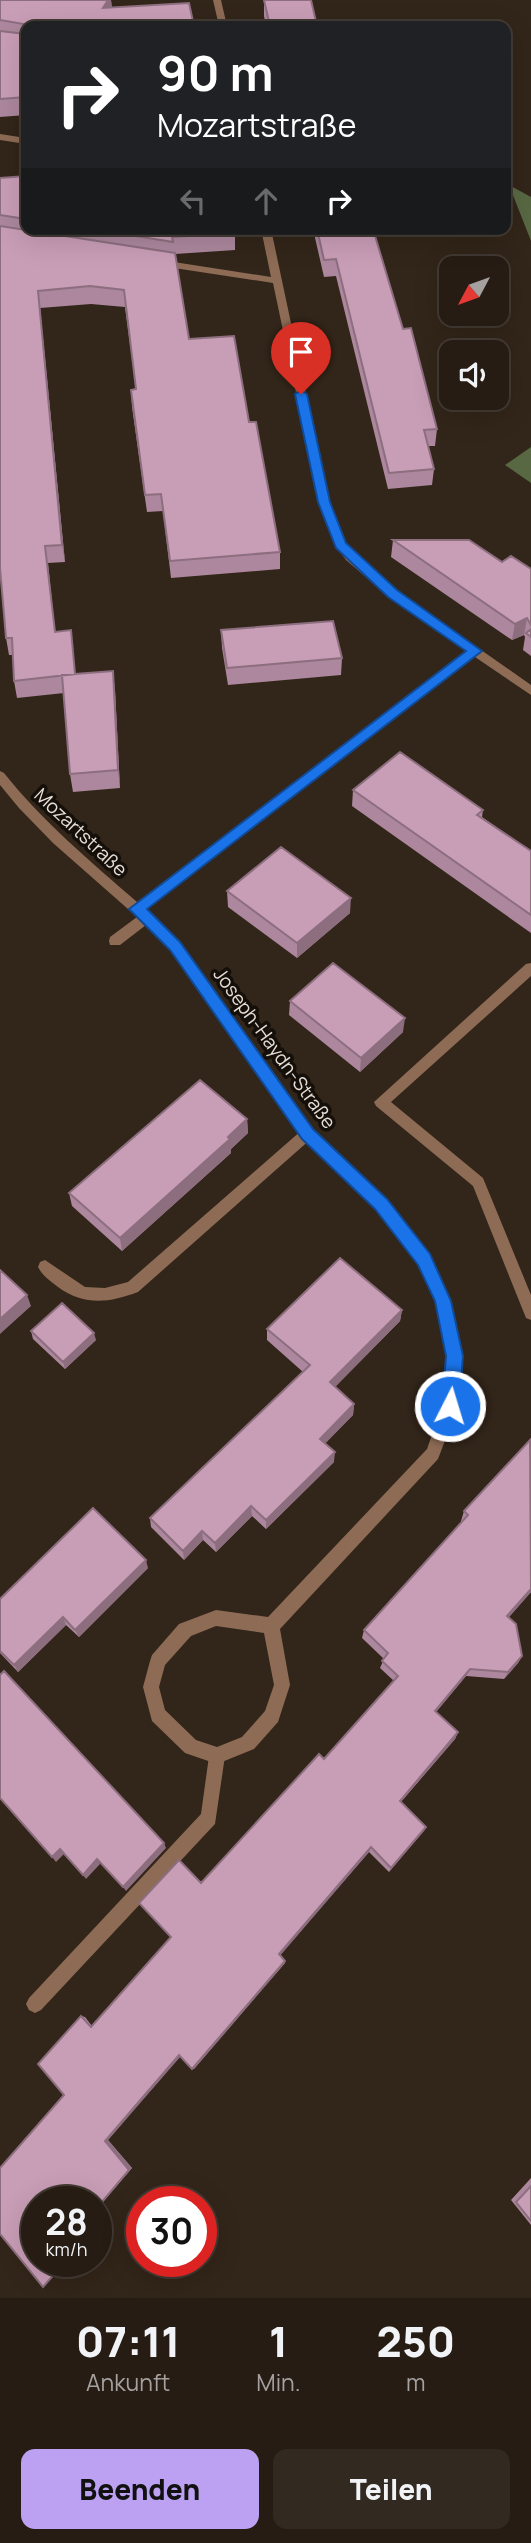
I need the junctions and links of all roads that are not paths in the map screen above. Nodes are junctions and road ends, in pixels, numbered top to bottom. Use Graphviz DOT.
graph roads {
  1 [pos="217,0"];
  2 [pos="222,21"];
  3 [pos="0,137"];
  4 [pos="21,140"];
  5 [pos="267,235"];
  6 [pos="145,261"];
  7 [pos="277,281"];
  8 [pos="475,651"];
  9 [pos="531,691"];
  10 [pos="0,776"];
  11 [pos="142,913"];
  12 [pos="115,941"];
  13 [pos="531,968"];
  14 [pos="307,1134"];
  15 [pos="45,1267"];
  16 [pos="531,1313"];
  17 [pos="271,1626"];
  18 [pos="217,1756"];
  19 [pos="35,2004"];
  1 -- 2 [label="street"];
  3 -- 4 [label="street"];
  5 -- 7 [label="street"];
  6 -- 7 [label="street"];
  7 -- 8 [label="street"];
  8 -- 9 [label="street"];
  8 -- 11 [label="street"];
  10 -- 11 [label="street, Mozartstraße"];
  11 -- 12 [label="street"];
  11 -- 14 [label="street, Joseph-Haydn-Straße"];
  13 -- 16 [label="street"];
  14 -- 15 [label="street"];
  14 -- 17 [label="street, Joseph-Haydn-Straße"];
  17 -- 18 [label="street"];
  17 -- 18 [label="street"];
  18 -- 19 [label="street"];
}
